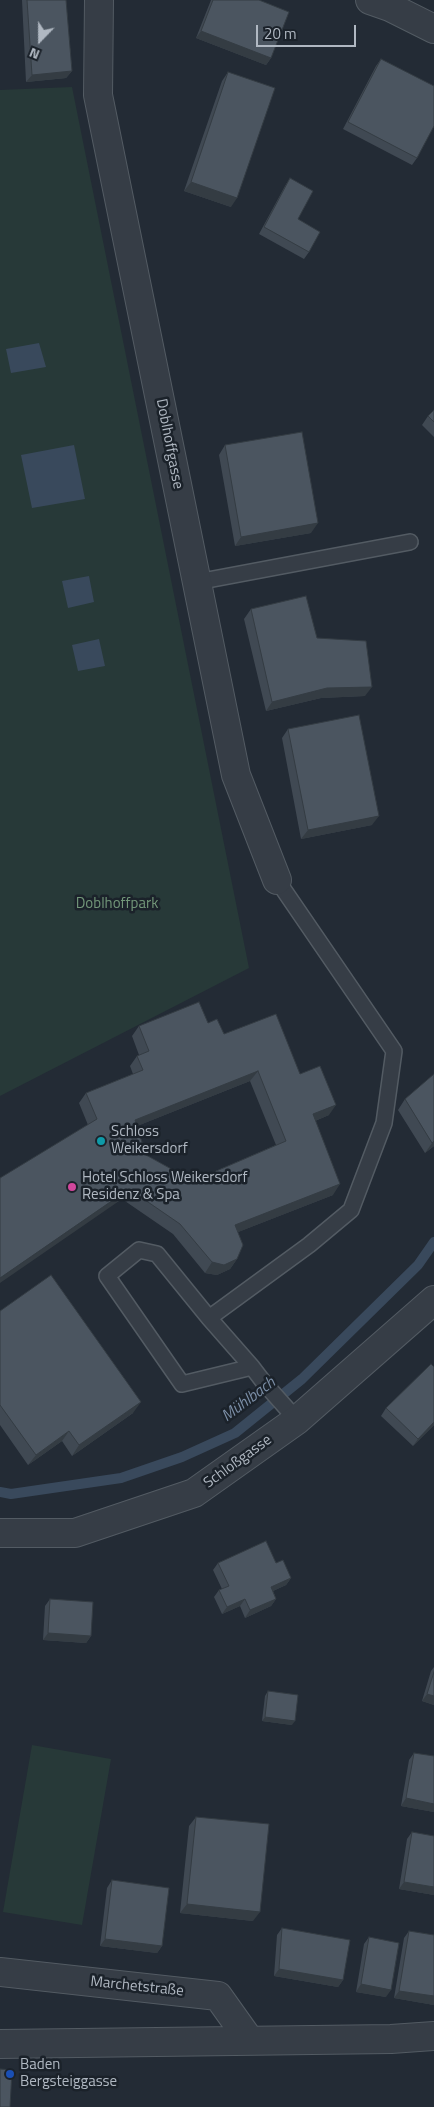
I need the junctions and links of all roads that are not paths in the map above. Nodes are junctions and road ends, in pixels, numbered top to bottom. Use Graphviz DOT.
graph roads {
  1 [pos="99,0"];
  2 [pos="370,0"];
  3 [pos="405,6"];
  4 [pos="434,30"];
  5 [pos="410,542"];
  6 [pos="197,582"];
  7 [pos="277,880"];
  8 [pos="434,1300"];
  9 [pos="209,1318"];
  10 [pos="252,1367"];
  11 [pos="291,1414"];
  12 [pos="0,1533"];
  13 [pos="0,1972"];
  14 [pos="434,2036"];
  15 [pos="250,2042"];
  16 [pos="0,2044"];
  1 -- 6 [label="street, Doblhoffgasse"];
  2 -- 3 [label="street"];
  3 -- 4 [label="street"];
  5 -- 6 [label="lane"];
  6 -- 7 [label="street, Doblhoffgasse"];
  7 -- 9 [label="lane"];
  8 -- 11 [label="street, Schloßgasse"];
  9 -- 10 [label="lane"];
  9 -- 10 [label="lane"];
  10 -- 11 [label="lane"];
  11 -- 12 [label="street, Schloßgasse"];
  13 -- 15 [label="street, Marchetstraße"];
  14 -- 15 [label="street"];
  15 -- 16 [label="street"];
}
